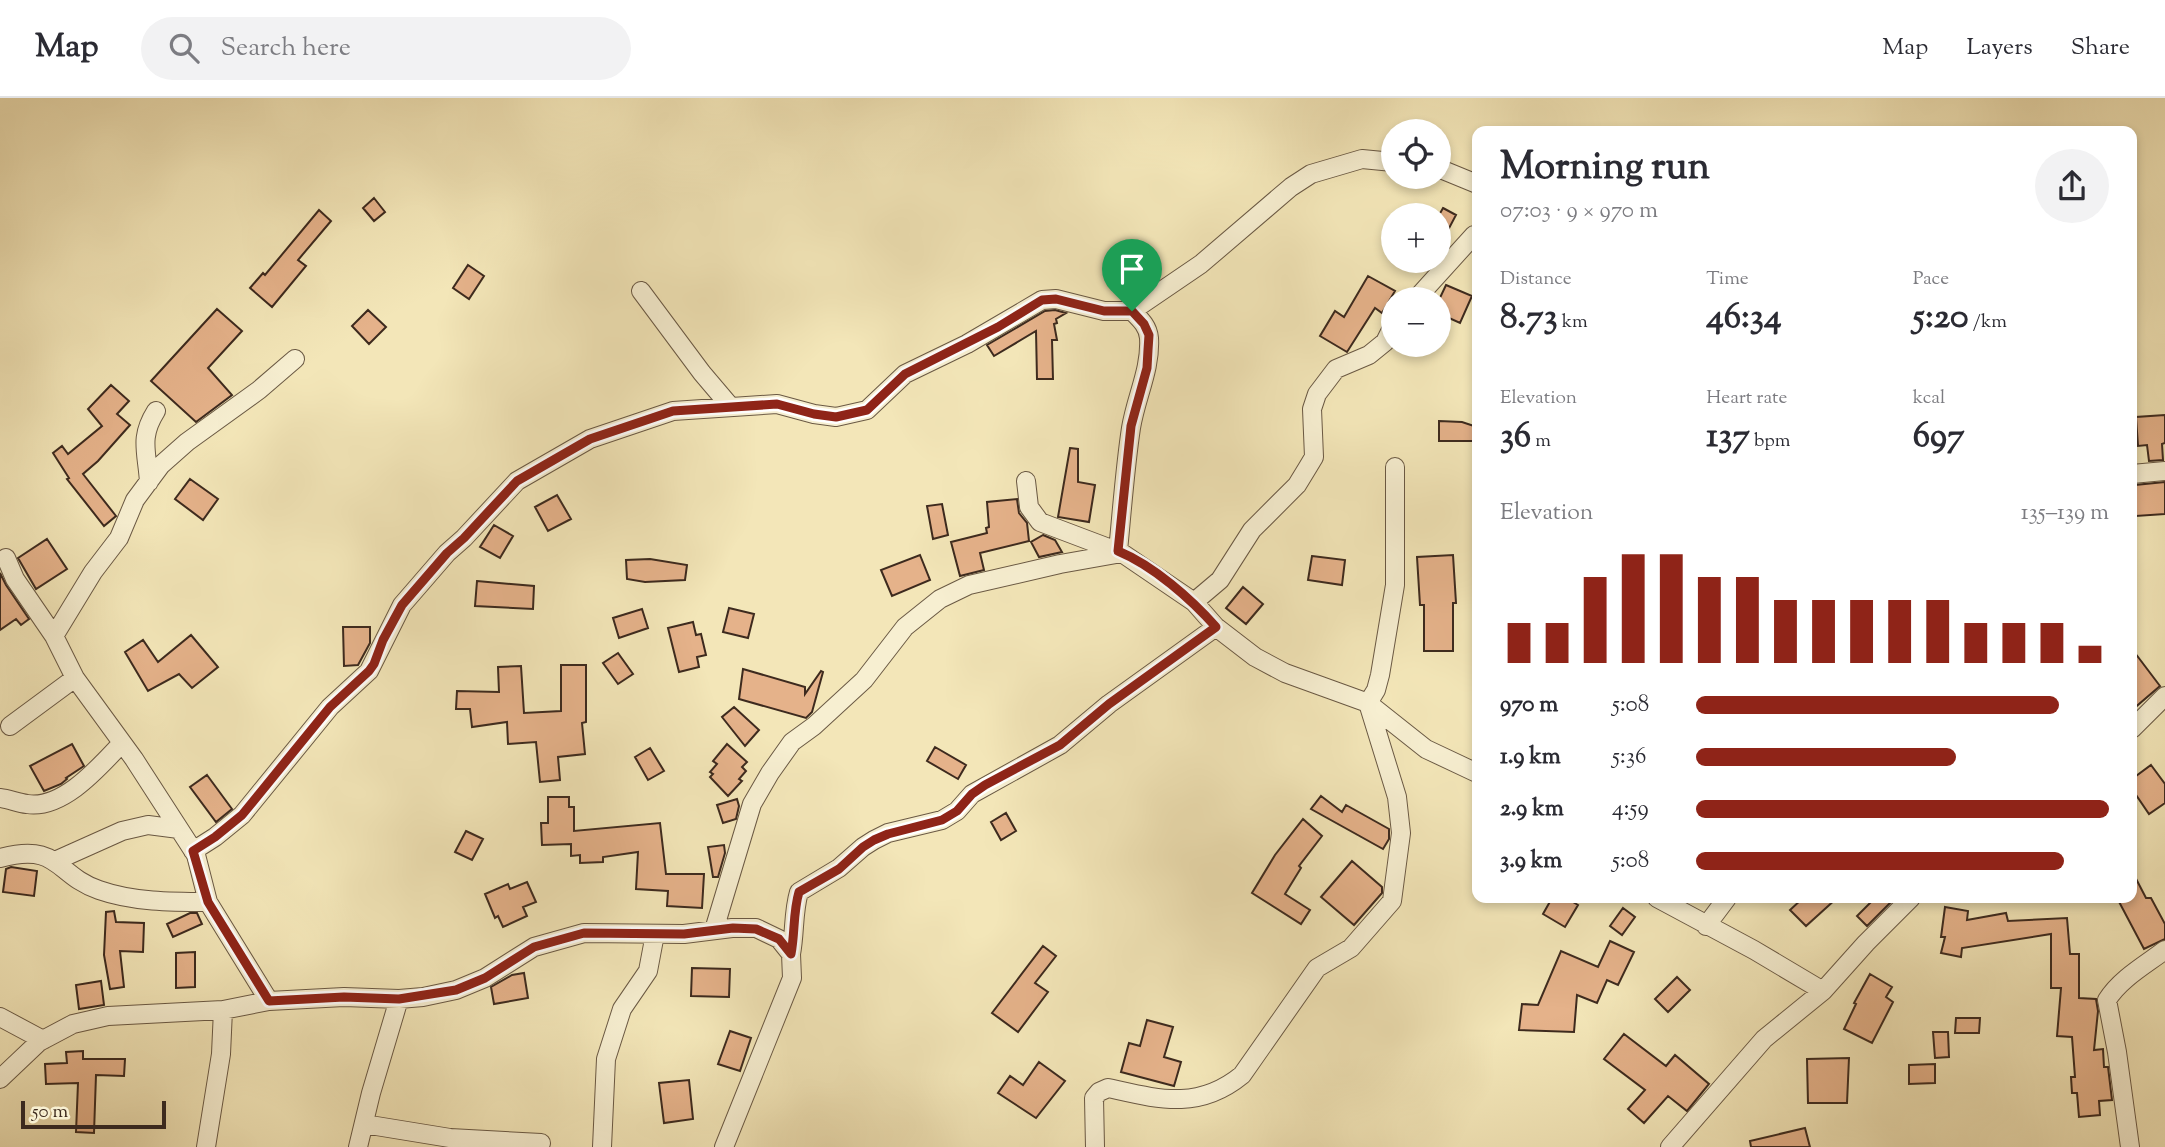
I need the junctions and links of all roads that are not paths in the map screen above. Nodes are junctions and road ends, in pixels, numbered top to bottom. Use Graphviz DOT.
graph roads {
  1 [pos="1381,161"];
  2 [pos="1451,173"];
  3 [pos="1472,182"];
  4 [pos="1472,237"];
  5 [pos="1427,287"];
  6 [pos="641,291"];
  7 [pos="1132,311"];
  8 [pos="1381,345"];
  9 [pos="295,359"];
  10 [pos="730,406"];
  11 [pos="156,411"];
  12 [pos="1395,467"];
  13 [pos="2165,471"];
  14 [pos="2137,474"];
  15 [pos="1026,481"];
  16 [pos="149,482"];
  17 [pos="1120,552"];
  18 [pos="6,558"];
  19 [pos="1194,602"];
  20 [pos="1216,627"];
  21 [pos="54,636"];
  22 [pos="75,678"];
  23 [pos="2165,696"];
  24 [pos="1368,703"];
  25 [pos="2137,724"];
  26 [pos="10,726"];
  27 [pos="122,743"];
  28 [pos="1472,771"];
  29 [pos="0,797"];
  30 [pos="179,829"];
  31 [pos="193,851"];
  32 [pos="0,858"];
  33 [pos="55,861"];
  34 [pos="208,902"];
  35 [pos="1666,903"];
  36 [pos="1723,903"];
  37 [pos="1906,903"];
  38 [pos="1706,926"];
  39 [pos="714,930"];
  40 [pos="656,934"];
  41 [pos="2165,950"];
  42 [pos="791,954"];
  43 [pos="1824,991"];
  44 [pos="399,999"];
  45 [pos="269,1001"];
  46 [pos="223,1010"];
  47 [pos="0,1017"];
  48 [pos="43,1040"];
  49 [pos="0,1079"];
  50 [pos="364,1124"];
  51 [pos="541,1143"];
  52 [pos="206,1147"];
  53 [pos="358,1147"];
  54 [pos="602,1147"];
  55 [pos="724,1147"];
  56 [pos="1096,1147"];
  57 [pos="1670,1147"];
  58 [pos="2130,1147"];
  1 -- 7 [label="street"];
  2 -- 3 [label="street"];
  4 -- 5 [label="street"];
  6 -- 10 [label="street"];
  7 -- 10 [label="street"];
  7 -- 17 [label="street"];
  8 -- 19 [label="street"];
  9 -- 16 [label="street"];
  10 -- 31 [label="street"];
  11 -- 16 [label="street"];
  12 -- 24 [label="street"];
  13 -- 14 [label="street"];
  15 -- 17 [label="street"];
  16 -- 21 [label="street"];
  17 -- 19 [label="street"];
  17 -- 39 [label="street"];
  18 -- 21 [label="street"];
  19 -- 20 [label="street"];
  20 -- 24 [label="street"];
  20 -- 42 [label="street"];
  21 -- 22 [label="street"];
  22 -- 26 [label="street"];
  22 -- 27 [label="street"];
  23 -- 25 [label="street"];
  24 -- 28 [label="street"];
  24 -- 56 [label="street"];
  27 -- 29 [label="street"];
  27 -- 30 [label="street"];
  30 -- 31 [label="street"];
  30 -- 33 [label="street"];
  31 -- 34 [label="street"];
  32 -- 33 [label="street"];
  33 -- 34 [label="street"];
  34 -- 45 [label="street"];
  35 -- 38 [label="street"];
  36 -- 38 [label="street"];
  37 -- 43 [label="street"];
  38 -- 43 [label="street"];
  39 -- 40 [label="street"];
  39 -- 42 [label="street"];
  40 -- 44 [label="street"];
  40 -- 54 [label="street"];
  41 -- 58 [label="street"];
  42 -- 55 [label="street"];
  43 -- 57 [label="street"];
  44 -- 45 [label="street"];
  44 -- 50 [label="street"];
  45 -- 46 [label="street"];
  46 -- 48 [label="street"];
  46 -- 52 [label="street"];
  47 -- 48 [label="street"];
  48 -- 49 [label="street"];
  50 -- 51 [label="street"];
  50 -- 53 [label="street"];
}
